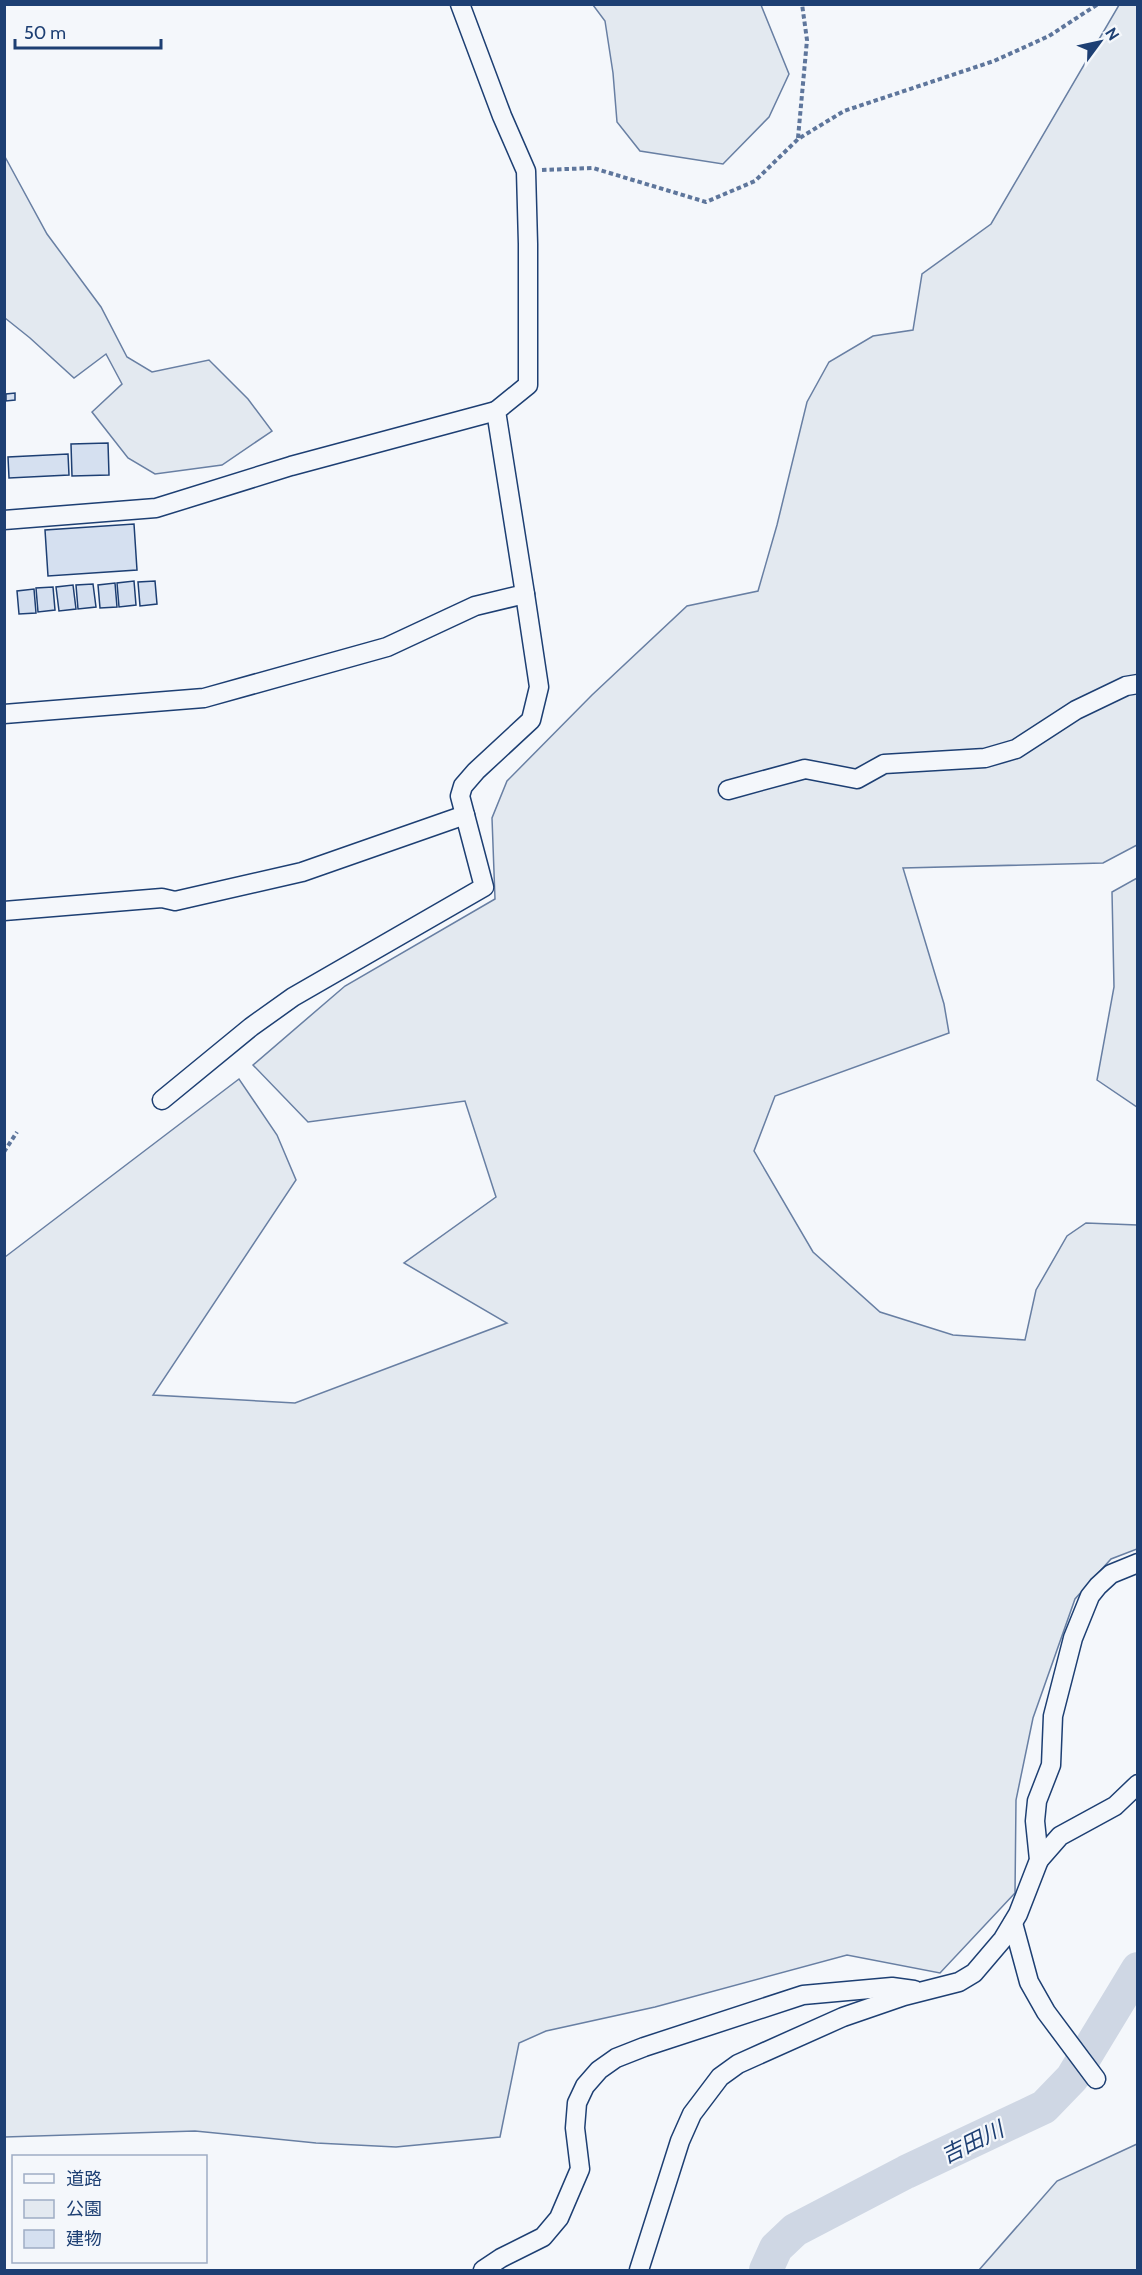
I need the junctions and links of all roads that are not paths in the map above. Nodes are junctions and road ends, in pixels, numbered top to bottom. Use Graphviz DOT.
graph roads {
  1 [pos="460,4"];
  2 [pos="496,411"];
  3 [pos="4,520"];
  4 [pos="525,594"];
  5 [pos="1137,684"];
  6 [pos="4,714"];
  7 [pos="728,790"];
  8 [pos="465,815"];
  9 [pos="4,911"];
  10 [pos="162,1100"];
  11 [pos="1137,1563"];
  12 [pos="1137,1784"];
  13 [pos="1039,1860"];
  14 [pos="1013,1923"];
  15 [pos="923,1992"];
  16 [pos="1096,2079"];
  17 [pos="483,2271"];
  18 [pos="639,2271"];
  1 -- 2 [label="street"];
  2 -- 3 [label="street"];
  2 -- 4 [label="street"];
  4 -- 6 [label="street"];
  4 -- 8 [label="street"];
  5 -- 7 [label="street"];
  8 -- 9 [label="street"];
  8 -- 10 [label="street"];
  11 -- 13 [label="street"];
  12 -- 13 [label="street"];
  13 -- 14 [label="street"];
  14 -- 15 [label="street"];
  14 -- 16 [label="street"];
  15 -- 17 [label="street"];
  15 -- 18 [label="street"];
}
